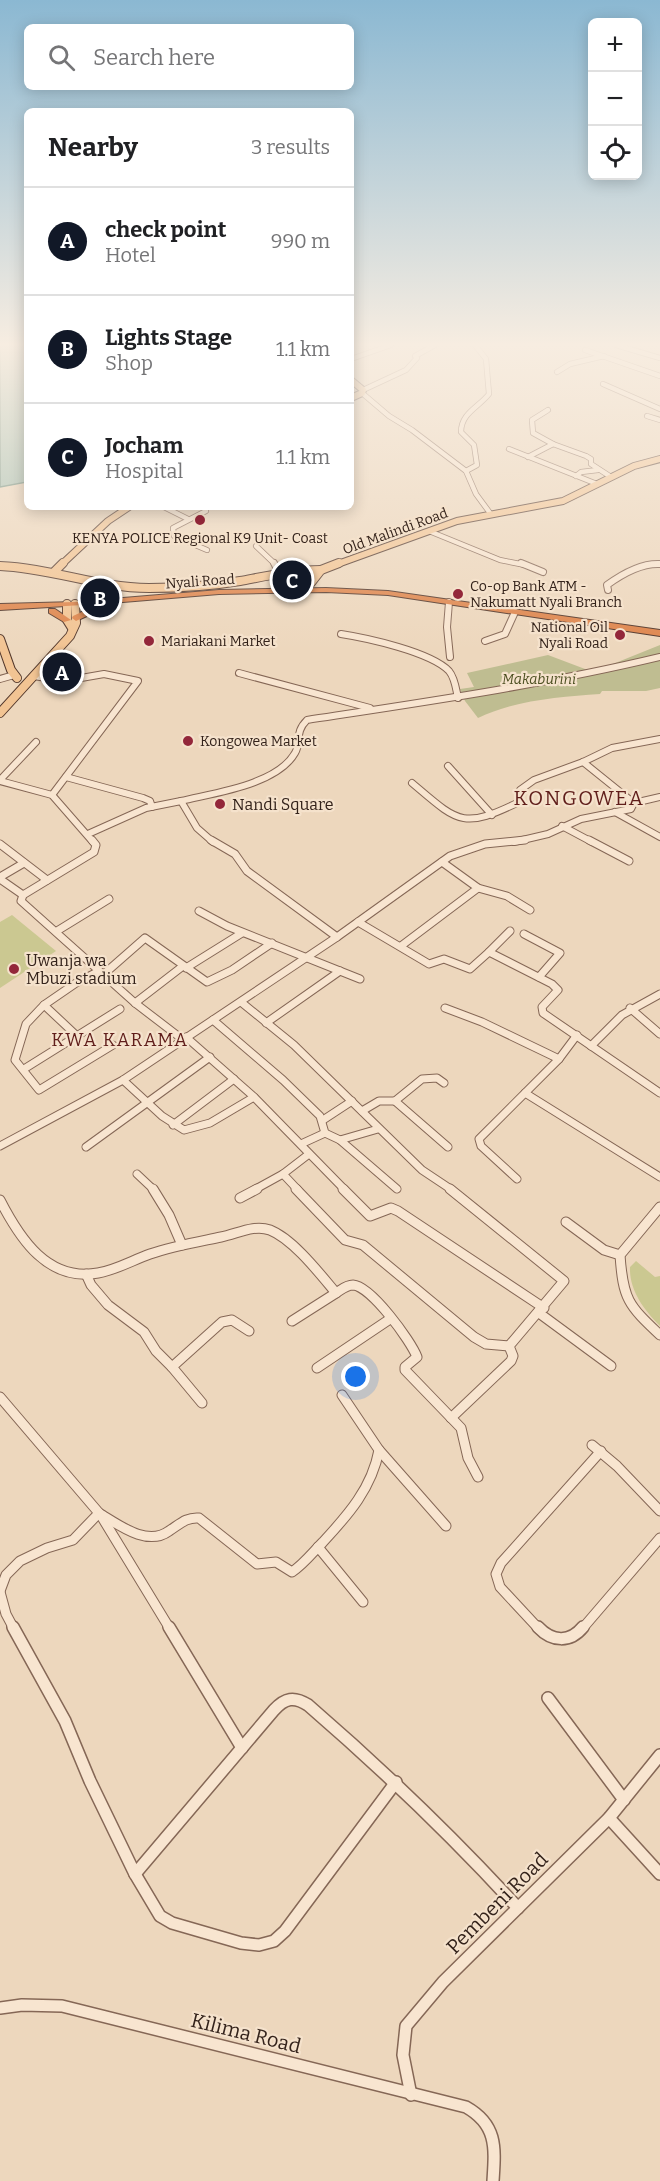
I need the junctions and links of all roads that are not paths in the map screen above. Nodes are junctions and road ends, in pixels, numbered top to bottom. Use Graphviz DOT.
graph roads {
  1 [pos="435,447"];
  2 [pos="475,447"];
  3 [pos="548,447"];
  4 [pos="561,447"];
  5 [pos="509,449"];
  6 [pos="528,457"];
  7 [pos="660,459"];
  8 [pos="598,470"];
  9 [pos="466,471"];
  10 [pos="576,476"];
  11 [pos="611,477"];
  12 [pos="597,484"];
  13 [pos="124,510"];
  14 [pos="170,510"];
  15 [pos="206,511"];
  16 [pos="490,513"];
  17 [pos="188,519"];
  18 [pos="429,531"];
  19 [pos="256,546"];
  20 [pos="207,550"];
  21 [pos="660,564"];
  22 [pos="0,566"];
  23 [pos="321,570"];
  24 [pos="54,572"];
  25 [pos="543,572"];
  26 [pos="279,573"];
  27 [pos="316,588"];
  28 [pos="608,590"];
  29 [pos="303,591"];
  30 [pos="449,602"];
  31 [pos="0,607"];
  32 [pos="0,612"];
  33 [pos="515,612"];
  34 [pos="71,613"];
  35 [pos="660,633"];
  36 [pos="341,634"];
  37 [pos="0,639"];
  38 [pos="485,641"];
  39 [pos="450,657"];
  40 [pos="660,657"];
  41 [pos="239,673"];
  42 [pos="16,676"];
  43 [pos="0,679"];
  44 [pos="29,681"];
  45 [pos="458,698"];
  46 [pos="371,709"];
  47 [pos="0,713"];
  48 [pos="660,739"];
  49 [pos="36,741"];
  50 [pos="583,762"];
  51 [pos="448,766"];
  52 [pos="66,777"];
  53 [pos="0,781"];
  54 [pos="412,783"];
  55 [pos="52,795"];
  56 [pos="660,797"];
  57 [pos="181,801"];
  58 [pos="634,803"];
  59 [pos="152,807"];
  60 [pos="615,812"];
  61 [pos="492,815"];
  62 [pos="562,826"];
  63 [pos="88,834"];
  64 [pos="660,837"];
  65 [pos="0,844"];
  66 [pos="629,861"];
  67 [pos="442,862"];
  68 [pos="24,863"];
  69 [pos="0,878"];
  70 [pos="47,880"];
  71 [pos="478,888"];
  72 [pos="23,896"];
  73 [pos="109,899"];
  74 [pos="530,910"];
  75 [pos="199,911"];
  76 [pos="358,922"];
  77 [pos="57,931"];
  78 [pos="510,931"];
  79 [pos="242,933"];
  80 [pos="524,934"];
  81 [pos="337,937"];
  82 [pos="272,943"];
  83 [pos="401,946"];
  84 [pos="489,952"];
  85 [pos="307,957"];
  86 [pos="184,967"];
  87 [pos="340,971"];
  88 [pos="101,973"];
  89 [pos="539,977"];
  90 [pos="360,979"];
  91 [pos="660,994"];
  92 [pos="241,1002"];
  93 [pos="135,1003"];
  94 [pos="44,1005"];
  95 [pos="446,1008"];
  96 [pos="630,1008"];
  97 [pos="120,1009"];
  98 [pos="213,1020"];
  99 [pos="266,1023"];
  100 [pos="660,1034"];
  101 [pos="577,1035"];
  102 [pos="77,1036"];
  103 [pos="184,1038"];
  104 [pos="113,1045"];
  105 [pos="591,1046"];
  106 [pos="210,1058"];
  107 [pos="558,1059"];
  108 [pos="24,1069"];
  109 [pos="234,1079"];
  110 [pos="123,1080"];
  111 [pos="444,1083"];
  112 [pos="525,1093"];
  113 [pos="660,1093"];
  114 [pos="254,1097"];
  115 [pos="352,1101"];
  116 [pos="395,1101"];
  117 [pos="148,1102"];
  118 [pos="362,1111"];
  119 [pos="322,1120"];
  120 [pos="173,1125"];
  121 [pos="378,1129"];
  122 [pos="325,1132"];
  123 [pos="340,1140"];
  124 [pos="301,1144"];
  125 [pos="0,1146"];
  126 [pos="86,1147"];
  127 [pos="448,1147"];
  128 [pos="309,1154"];
  129 [pos="136,1174"];
  130 [pos="283,1174"];
  131 [pos="660,1177"];
  132 [pos="518,1179"];
  133 [pos="397,1189"];
  134 [pos="240,1198"];
  135 [pos="0,1200"];
  136 [pos="659,1210"];
  137 [pos="566,1222"];
  138 [pos="182,1245"];
  139 [pos="620,1255"];
  140 [pos="87,1274"];
  141 [pos="336,1293"];
  142 [pos="542,1311"];
  143 [pos="390,1319"];
  144 [pos="292,1322"];
  145 [pos="249,1331"];
  146 [pos="660,1335"];
  147 [pos="510,1346"];
  148 [pos="172,1366"];
  149 [pos="611,1366"];
  150 [pos="317,1368"];
  151 [pos="342,1395"];
  152 [pos="0,1397"];
  153 [pos="202,1403"];
  154 [pos="452,1418"];
  155 [pos="379,1450"];
  156 [pos="478,1478"];
  157 [pos="660,1511"];
  158 [pos="99,1513"];
  159 [pos="446,1526"];
  160 [pos="660,1538"];
  161 [pos="318,1547"];
  162 [pos="0,1592"];
  163 [pos="363,1602"];
  164 [pos="548,1698"];
  165 [pos="242,1748"];
  166 [pos="660,1755"];
  167 [pos="396,1782"];
  168 [pos="624,1800"];
  169 [pos="609,1818"];
  170 [pos="135,1874"];
  171 [pos="660,1874"];
  172 [pos="518,1908"];
  173 [pos="0,2008"];
  174 [pos="411,2095"];
  175 [pos="493,2181"];
  1 -- 9 [label="street"];
  2 -- 9 [label="street"];
  3 -- 6 [label="street"];
  4 -- 8 [label="street"];
  5 -- 6 [label="street"];
  6 -- 10 [label="street"];
  7 -- 11 [label="main road, Old Malindi Road"];
  8 -- 10 [label="street"];
  8 -- 11 [label="street"];
  9 -- 16 [label="street"];
  10 -- 12 [label="street"];
  11 -- 12 [label="main road, Old Malindi Road"];
  12 -- 16 [label="main road, Old Malindi Road"];
  13 -- 24 [label="main road"];
  14 -- 17 [label="street"];
  15 -- 17 [label="street"];
  16 -- 18 [label="main road, Old Malindi Road"];
  17 -- 20 [label="street"];
  18 -- 23 [label="main road, Old Malindi Road"];
  18 -- 25 [label="street"];
  19 -- 26 [label="street"];
  21 -- 28 [label="street"];
  22 -- 24 [label="main road, Old Malindi Road"];
  23 -- 26 [label="main road, Old Malindi Road"];
  23 -- 27 [label="main road"];
  24 -- 26 [label="main road, Old Malindi Road"];
  27 -- 29 [label="highway, Nyali Road"];
  27 -- 30 [label="highway, Nyali Road"];
  29 -- 34 [label="highway, Nyali Road"];
  29 -- 34 [label="highway, Nyali Road"];
  30 -- 33 [label="highway, Nyali Road"];
  30 -- 39 [label="street"];
  31 -- 34 [label="highway, Nyali Road"];
  32 -- 34 [label="highway"];
  33 -- 35 [label="highway, Nyali Road"];
  33 -- 38 [label="street"];
  34 -- 44 [label="main road"];
  36 -- 45 [label="street"];
  37 -- 42 [label="main road"];
  40 -- 45 [label="street"];
  41 -- 46 [label="street"];
  42 -- 43 [label="street"];
  42 -- 44 [label="street"];
  44 -- 47 [label="main road"];
  44 -- 52 [label="street"];
  45 -- 46 [label="street"];
  46 -- 57 [label="street"];
  48 -- 50 [label="street"];
  49 -- 53 [label="street"];
  50 -- 58 [label="street"];
  50 -- 61 [label="street"];
  51 -- 61 [label="street"];
  52 -- 55 [label="street"];
  52 -- 59 [label="street"];
  53 -- 55 [label="street"];
  54 -- 61 [label="street"];
  55 -- 63 [label="street"];
  56 -- 58 [label="street"];
  57 -- 59 [label="street"];
  57 -- 81 [label="street"];
  58 -- 60 [label="street"];
  59 -- 63 [label="street"];
  60 -- 62 [label="street"];
  60 -- 64 [label="street"];
  62 -- 66 [label="street"];
  62 -- 67 [label="street"];
  63 -- 70 [label="street"];
  65 -- 68 [label="street"];
  67 -- 71 [label="street"];
  67 -- 76 [label="street"];
  68 -- 69 [label="street"];
  68 -- 70 [label="street"];
  69 -- 72 [label="street"];
  70 -- 72 [label="street"];
  71 -- 74 [label="street"];
  71 -- 83 [label="street"];
  72 -- 77 [label="street"];
  73 -- 77 [label="street"];
  75 -- 79 [label="street"];
  76 -- 81 [label="street"];
  76 -- 83 [label="street"];
  77 -- 88 [label="street"];
  78 -- 84 [label="street"];
  79 -- 82 [label="street"];
  79 -- 86 [label="street"];
  80 -- 89 [label="street"];
  81 -- 85 [label="street"];
  82 -- 85 [label="street"];
  82 -- 86 [label="street"];
  83 -- 84 [label="street"];
  84 -- 89 [label="street"];
  85 -- 87 [label="street"];
  85 -- 92 [label="street"];
  86 -- 88 [label="street"];
  86 -- 93 [label="street"];
  87 -- 90 [label="street"];
  87 -- 99 [label="street"];
  88 -- 93 [label="street"];
  88 -- 94 [label="street"];
  89 -- 101 [label="street"];
  91 -- 96 [label="street"];
  92 -- 98 [label="street"];
  92 -- 99 [label="street"];
  93 -- 103 [label="street"];
  94 -- 102 [label="street"];
  94 -- 108 [label="street"];
  95 -- 107 [label="street"];
  96 -- 100 [label="street"];
  96 -- 105 [label="street"];
  97 -- 102 [label="street"];
  98 -- 103 [label="street"];
  98 -- 119 [label="street"];
  99 -- 115 [label="street"];
  101 -- 105 [label="street"];
  101 -- 107 [label="street"];
  102 -- 108 [label="street"];
  103 -- 106 [label="street"];
  103 -- 110 [label="street"];
  104 -- 108 [label="street"];
  105 -- 113 [label="street"];
  106 -- 109 [label="street"];
  106 -- 117 [label="street"];
  107 -- 112 [label="street"];
  109 -- 114 [label="street"];
  109 -- 120 [label="street"];
  110 -- 117 [label="street"];
  110 -- 125 [label="street"];
  111 -- 116 [label="street"];
  112 -- 131 [label="street"];
  112 -- 132 [label="street"];
  114 -- 120 [label="street"];
  114 -- 124 [label="street"];
  115 -- 118 [label="street"];
  115 -- 119 [label="street"];
  116 -- 118 [label="street"];
  116 -- 127 [label="street"];
  117 -- 120 [label="street"];
  117 -- 126 [label="street"];
  118 -- 121 [label="street"];
  119 -- 122 [label="street"];
  121 -- 123 [label="street"];
  121 -- 142 [label="street"];
  122 -- 123 [label="street"];
  122 -- 124 [label="street"];
  123 -- 133 [label="street"];
  124 -- 128 [label="street"];
  128 -- 130 [label="street"];
  128 -- 142 [label="street"];
  129 -- 138 [label="street"];
  130 -- 134 [label="street"];
  130 -- 147 [label="street"];
  135 -- 140 [label="street"];
  136 -- 139 [label="street"];
  137 -- 139 [label="street"];
  138 -- 140 [label="street"];
  138 -- 141 [label="street"];
  139 -- 146 [label="street"];
  140 -- 148 [label="street"];
  141 -- 143 [label="street"];
  141 -- 144 [label="street"];
  142 -- 147 [label="street"];
  142 -- 149 [label="street"];
  143 -- 150 [label="street"];
  143 -- 154 [label="street"];
  145 -- 148 [label="street"];
  147 -- 154 [label="street"];
  148 -- 153 [label="street"];
  151 -- 155 [label="street"];
  152 -- 158 [label="street"];
  154 -- 156 [label="street"];
  155 -- 159 [label="street"];
  155 -- 161 [label="street"];
  157 -- 160 [label="street"];
  158 -- 161 [label="street"];
  158 -- 162 [label="street"];
  158 -- 165 [label="street"];
  161 -- 163 [label="street"];
  162 -- 170 [label="street"];
  164 -- 168 [label="street"];
  165 -- 167 [label="street"];
  165 -- 170 [label="street"];
  166 -- 168 [label="street, Pembeni Road"];
  167 -- 170 [label="street"];
  167 -- 172 [label="street"];
  168 -- 169 [label="street, Pembeni Road"];
  169 -- 171 [label="street"];
  169 -- 172 [label="street, Pembeni Road"];
  172 -- 174 [label="street, Pembeni Road"];
  173 -- 174 [label="street, Kilima Road"];
  174 -- 175 [label="street, Kilima Road"];
}
